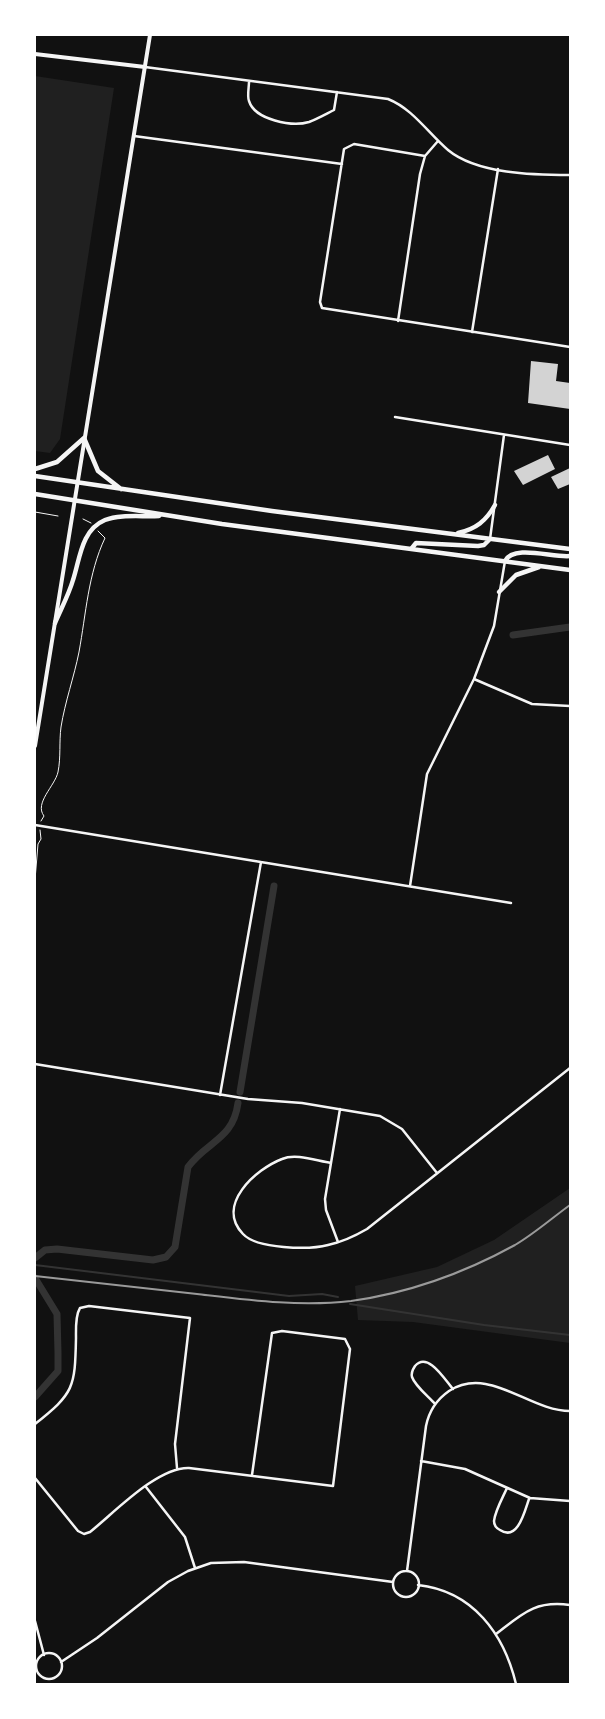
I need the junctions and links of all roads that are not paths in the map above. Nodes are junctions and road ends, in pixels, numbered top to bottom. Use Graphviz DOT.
graph roads {
  1 [pos="150,35"];
  2 [pos="35,54"];
  3 [pos="145,67"];
  4 [pos="249,82"];
  5 [pos="337,92"];
  6 [pos="134,136"];
  7 [pos="438,140"];
  8 [pos="425,156"];
  9 [pos="342,164"];
  10 [pos="498,169"];
  11 [pos="570,175"];
  12 [pos="398,321"];
  13 [pos="472,332"];
  14 [pos="570,347"];
  15 [pos="395,417"];
  16 [pos="504,435"];
  17 [pos="84,438"];
  18 [pos="570,445"];
  19 [pos="35,469"];
  20 [pos="35,476"];
  21 [pos="77,483"];
  22 [pos="123,490"];
  23 [pos="35,494"];
  24 [pos="74,501"];
  25 [pos="495,505"];
  26 [pos="171,516"];
  27 [pos="454,534"];
  28 [pos="490,539"];
  29 [pos="412,548"];
  30 [pos="570,550"];
  31 [pos="570,556"];
  32 [pos="505,561"];
  33 [pos="542,566"];
  34 [pos="570,570"];
  35 [pos="500,592"];
  36 [pos="55,623"];
  37 [pos="474,679"];
  38 [pos="570,706"];
  39 [pos="35,746"];
  40 [pos="37,826"];
  41 [pos="261,862"];
  42 [pos="410,886"];
  43 [pos="511,903"];
  44 [pos="35,1064"];
  45 [pos="570,1068"];
  46 [pos="220,1095"];
  47 [pos="340,1109"];
  48 [pos="331,1163"];
  49 [pos="437,1173"];
  50 [pos="338,1242"];
  51 [pos="453,1389"];
  52 [pos="435,1404"];
  53 [pos="570,1411"];
  54 [pos="35,1424"];
  55 [pos="421,1461"];
  56 [pos="177,1468"];
  57 [pos="252,1475"];
  58 [pos="35,1478"];
  59 [pos="146,1487"];
  60 [pos="507,1488"];
  61 [pos="530,1498"];
  62 [pos="570,1501"];
  63 [pos="195,1568"];
  64 [pos="407,1571"];
  65 [pos="393,1582"];
  66 [pos="418,1585"];
  67 [pos="570,1605"];
  68 [pos="35,1621"];
  69 [pos="496,1634"];
  70 [pos="44,1654"];
  71 [pos="61,1662"];
  72 [pos="36,1671"];
  73 [pos="50,1679"];
  74 [pos="50,1684"];
  75 [pos="516,1684"];
  1 -- 3 [label="main road"];
  2 -- 3 [label="main road"];
  3 -- 4 [label="street"];
  3 -- 6 [label="main road"];
  4 -- 5 [label="street"];
  4 -- 5 [label="street"];
  5 -- 7 [label="street"];
  6 -- 9 [label="street"];
  6 -- 17 [label="main road"];
  7 -- 8 [label="street"];
  7 -- 10 [label="street"];
  8 -- 9 [label="street"];
  8 -- 12 [label="street"];
  9 -- 12 [label="street"];
  10 -- 11 [label="street"];
  10 -- 13 [label="street"];
  12 -- 13 [label="street"];
  13 -- 14 [label="street"];
  15 -- 16 [label="street"];
  16 -- 18 [label="street"];
  16 -- 25 [label="street"];
  17 -- 19 [label="highway"];
  17 -- 21 [label="main road"];
  17 -- 22 [label="highway"];
  20 -- 21 [label="highway"];
  21 -- 22 [label="highway"];
  21 -- 24 [label="main road"];
  22 -- 27 [label="highway"];
  23 -- 24 [label="highway"];
  24 -- 26 [label="highway"];
  24 -- 36 [label="main road"];
  25 -- 27 [label="highway"];
  25 -- 28 [label="street"];
  26 -- 29 [label="highway"];
  26 -- 36 [label="highway"];
  27 -- 28 [label="highway"];
  28 -- 29 [label="highway"];
  28 -- 30 [label="highway"];
  29 -- 32 [label="highway"];
  31 -- 32 [label="highway"];
  32 -- 33 [label="highway"];
  32 -- 35 [label="street"];
  33 -- 34 [label="highway"];
  33 -- 35 [label="highway"];
  35 -- 37 [label="street"];
  36 -- 39 [label="main road"];
  37 -- 38 [label="street"];
  37 -- 42 [label="street"];
  40 -- 41 [label="street"];
  41 -- 42 [label="street"];
  41 -- 46 [label="street"];
  42 -- 43 [label="street"];
  44 -- 46 [label="street"];
  45 -- 49 [label="street"];
  46 -- 47 [label="street"];
  47 -- 48 [label="street"];
  47 -- 49 [label="street"];
  48 -- 50 [label="street"];
  48 -- 50 [label="street"];
  49 -- 50 [label="street"];
  51 -- 52 [label="street"];
  51 -- 52 [label="street"];
  51 -- 53 [label="street"];
  52 -- 55 [label="street"];
  54 -- 56 [label="street"];
  55 -- 60 [label="street"];
  55 -- 64 [label="street"];
  56 -- 57 [label="street"];
  56 -- 59 [label="street"];
  57 -- 57 [label="street"];
  58 -- 59 [label="street"];
  59 -- 63 [label="street"];
  60 -- 61 [label="street"];
  60 -- 61 [label="street"];
  61 -- 62 [label="street"];
  63 -- 65 [label="street"];
  63 -- 71 [label="street"];
  64 -- 65 [label="street"];
  64 -- 66 [label="street"];
  65 -- 66 [label="street"];
  66 -- 69 [label="street"];
  67 -- 69 [label="street"];
  68 -- 70 [label="street"];
  69 -- 75 [label="street"];
  70 -- 71 [label="street"];
  70 -- 72 [label="street"];
  71 -- 73 [label="street"];
  72 -- 73 [label="street"];
  73 -- 74 [label="street"];
}
